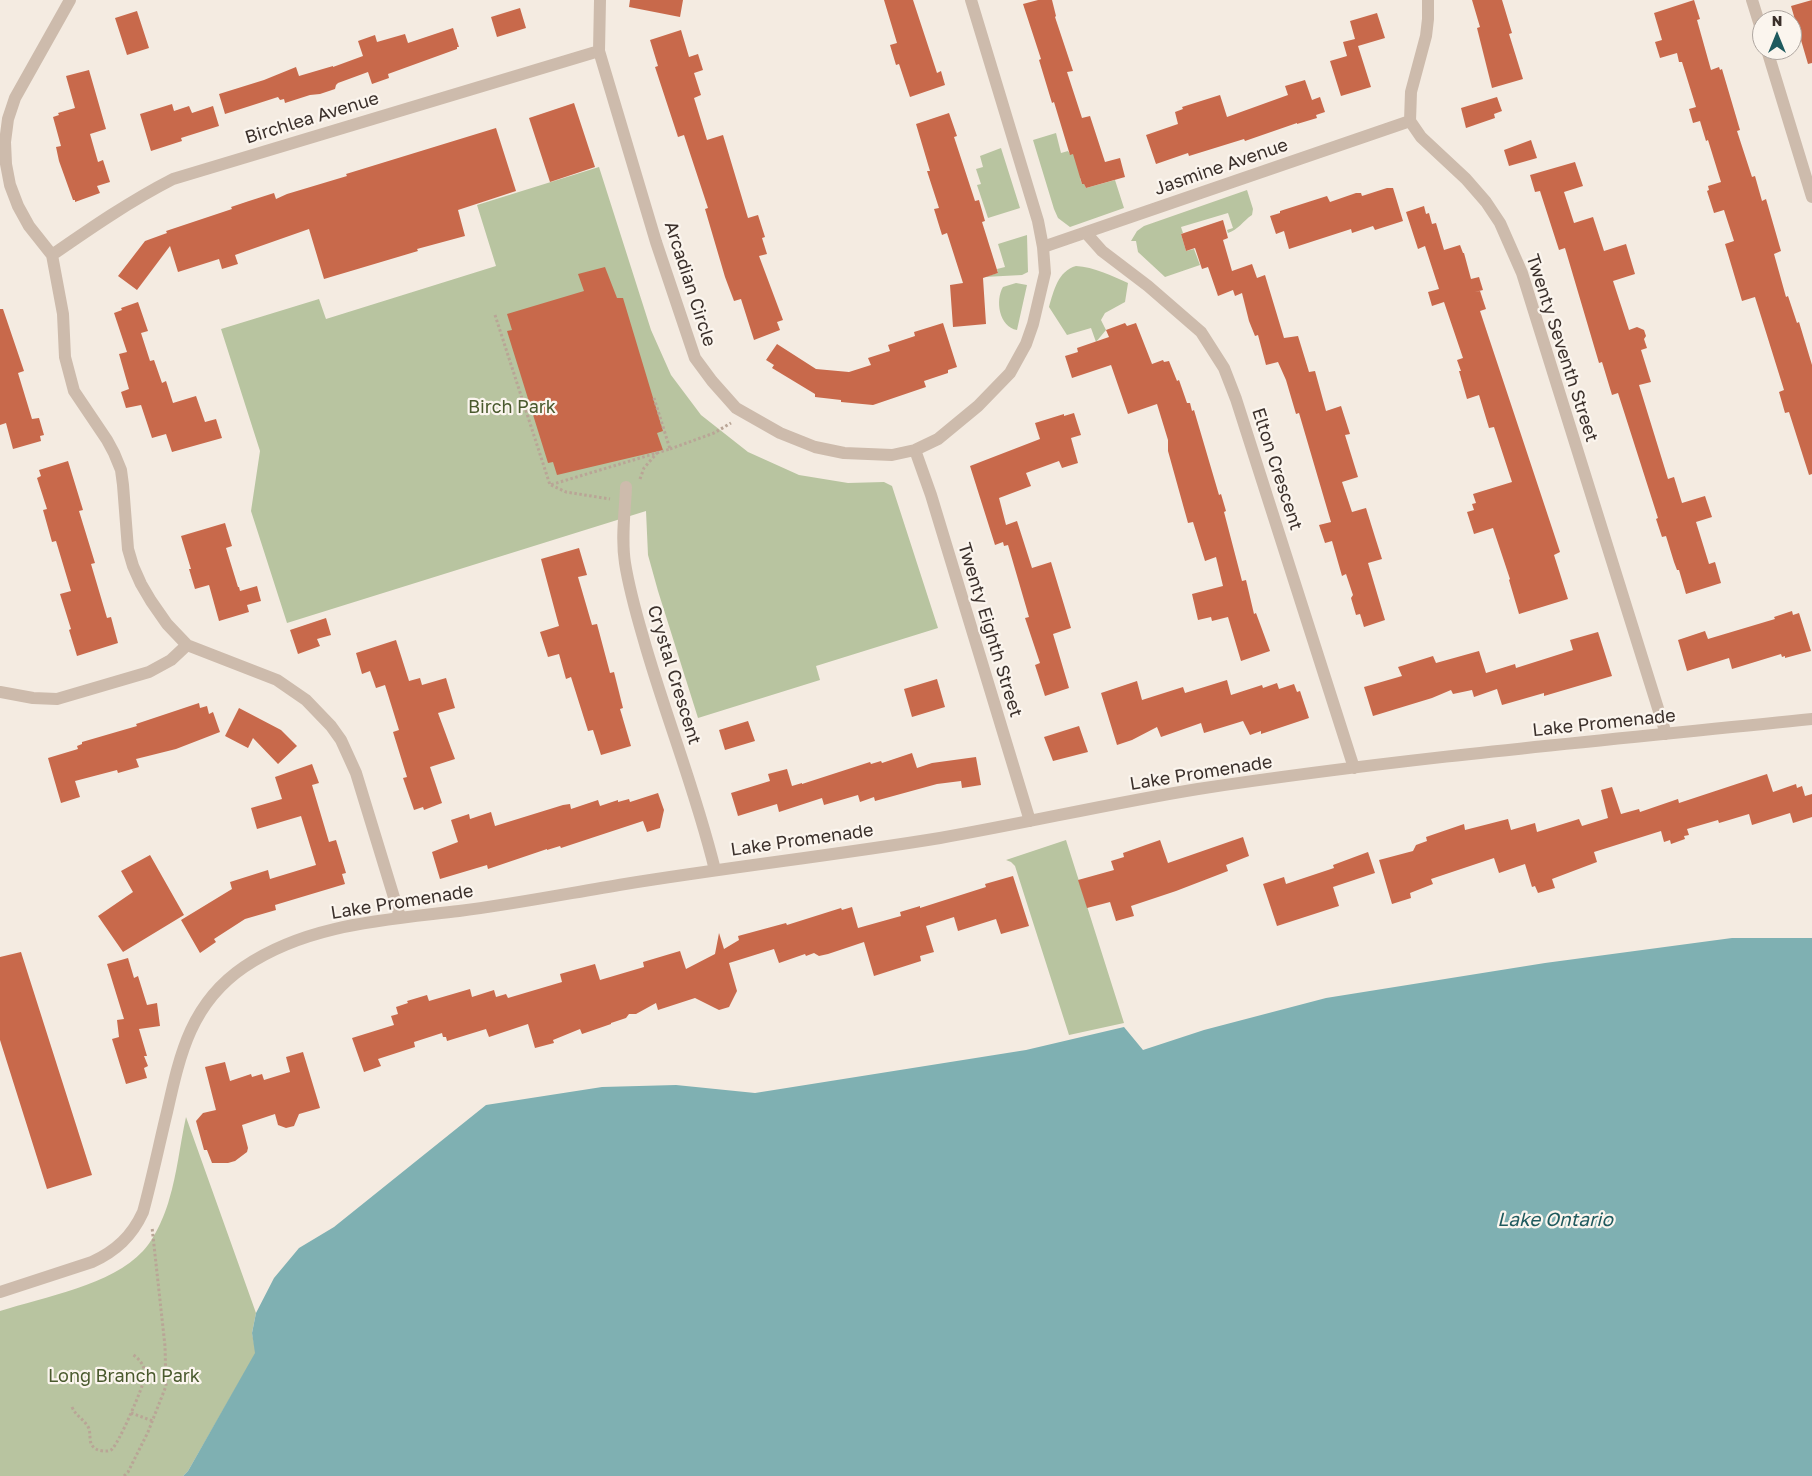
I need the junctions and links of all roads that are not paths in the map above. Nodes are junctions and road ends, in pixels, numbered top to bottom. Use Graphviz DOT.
graph roads {
  1 [pos="70,0"];
  2 [pos="600,0"];
  3 [pos="971,0"];
  4 [pos="1428,0"];
  5 [pos="600,51"];
  6 [pos="1771,60"];
  7 [pos="1410,121"];
  8 [pos="1812,197"];
  9 [pos="1086,233"];
  10 [pos="1043,247"];
  11 [pos="52,255"];
  12 [pos="915,450"];
  13 [pos="626,487"];
  14 [pos="187,645"];
  15 [pos="0,692"];
  16 [pos="1812,719"];
  17 [pos="1666,734"];
  18 [pos="1354,768"];
  19 [pos="1030,821"];
  20 [pos="716,870"];
  21 [pos="400,917"];
  22 [pos="0,1292"];
  1 -- 11 [label="street"];
  2 -- 5 [label="street, Arcadian Circle"];
  3 -- 10 [label="street, Arcadian Circle"];
  4 -- 7 [label="street"];
  5 -- 11 [label="street, Birchlea Avenue"];
  5 -- 12 [label="street, Arcadian Circle"];
  6 -- 8 [label="street"];
  7 -- 9 [label="street, Jasmine Avenue"];
  7 -- 17 [label="street, Twenty Seventh Street"];
  9 -- 10 [label="street, Jasmine Avenue"];
  9 -- 18 [label="street, Elton Crescent"];
  10 -- 12 [label="street, Arcadian Circle"];
  11 -- 14 [label="street"];
  12 -- 19 [label="street, Twenty Eighth Street"];
  13 -- 20 [label="street, Crystal Crescent"];
  14 -- 15 [label="street"];
  14 -- 21 [label="street"];
  16 -- 17 [label="street, Lake Promenade"];
  17 -- 18 [label="street, Lake Promenade"];
  18 -- 19 [label="street, Lake Promenade"];
  19 -- 20 [label="street, Lake Promenade"];
  20 -- 21 [label="street, Lake Promenade"];
  21 -- 22 [label="street, Lake Promenade"];
}
